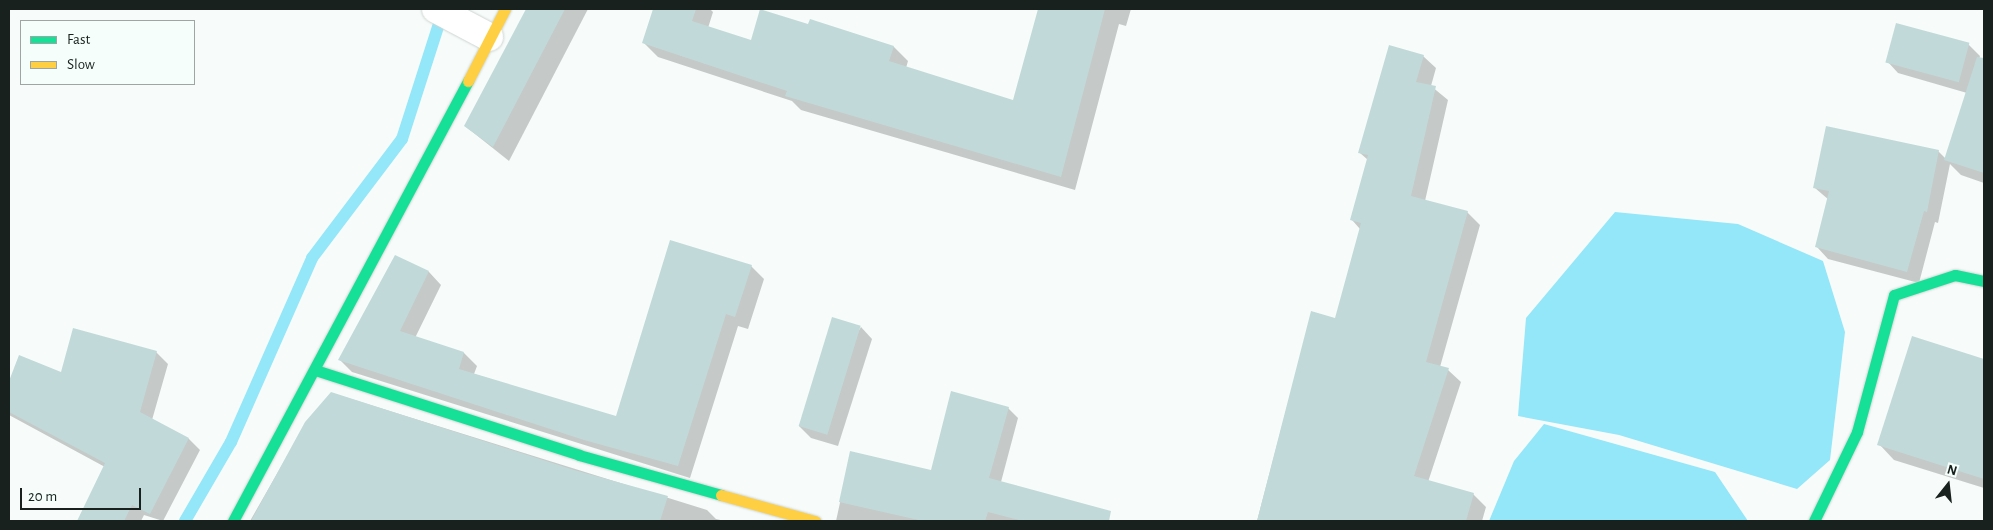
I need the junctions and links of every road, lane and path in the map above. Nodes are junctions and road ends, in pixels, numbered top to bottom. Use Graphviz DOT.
graph roads {
  1 [pos="436,9"];
  2 [pos="505,9"];
  3 [pos="490,37"];
  4 [pos="1984,281"];
  5 [pos="315,370"];
  6 [pos="233,521"];
  7 [pos="814,521"];
  8 [pos="1814,521"];
  1 -- 3 [label="street"];
  2 -- 3 [label="street"];
  3 -- 5 [label="street"];
  4 -- 8 [label="street"];
  5 -- 6 [label="street"];
  5 -- 7 [label="street"];
}
